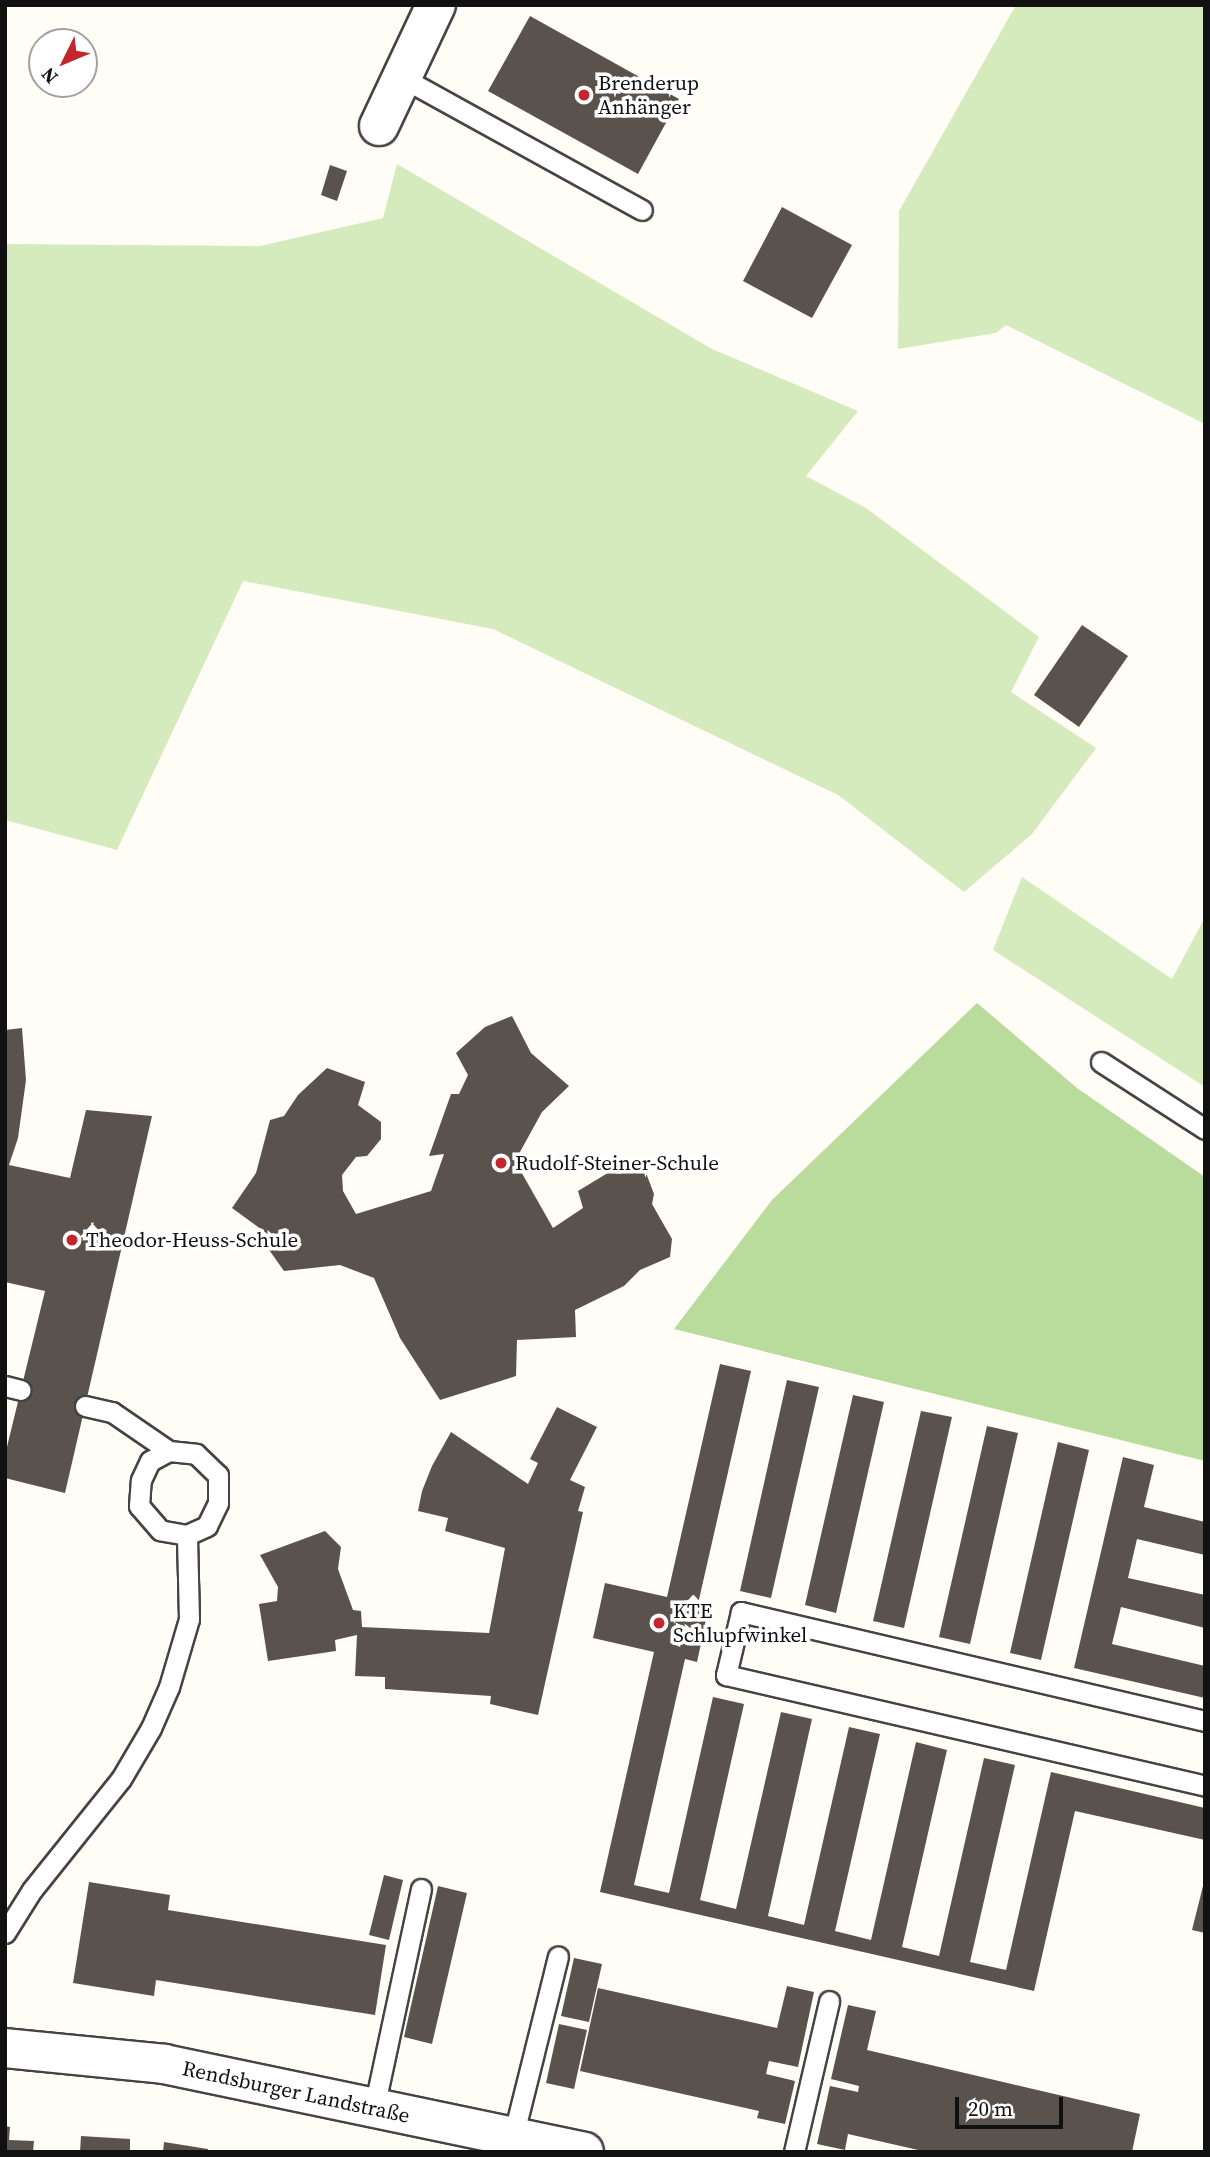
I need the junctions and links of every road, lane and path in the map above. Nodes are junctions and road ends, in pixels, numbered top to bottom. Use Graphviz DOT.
graph roads {
  1 [pos="436,5"];
  2 [pos="401,77"];
  3 [pos="379,127"];
  4 [pos="642,210"];
  5 [pos="1101,1062"];
  6 [pos="1205,1129"];
  7 [pos="85,1406"];
  8 [pos="169,1451"];
  9 [pos="187,1535"];
  10 [pos="1205,1721"];
  11 [pos="1205,1786"];
  12 [pos="421,1888"];
  13 [pos="5,1933"];
  14 [pos="558,1957"];
  15 [pos="830,2001"];
  16 [pos="5,2048"];
  17 [pos="374,2108"];
  18 [pos="513,2137"];
  19 [pos="584,2152"];
  20 [pos="794,2152"];
  1 -- 2 [label="street"];
  2 -- 3 [label="street"];
  2 -- 4 [label="lane"];
  5 -- 6 [label="lane"];
  7 -- 8 [label="lane"];
  8 -- 9 [label="lane"];
  8 -- 9 [label="lane"];
  9 -- 13 [label="lane"];
  10 -- 11 [label="lane"];
  12 -- 17 [label="lane"];
  14 -- 18 [label="lane"];
  15 -- 20 [label="lane"];
  16 -- 17 [label="street, Rendsburger Landstraße"];
  17 -- 18 [label="street, Rendsburger Landstraße"];
  18 -- 19 [label="street, Rendsburger Landstraße"];
}
